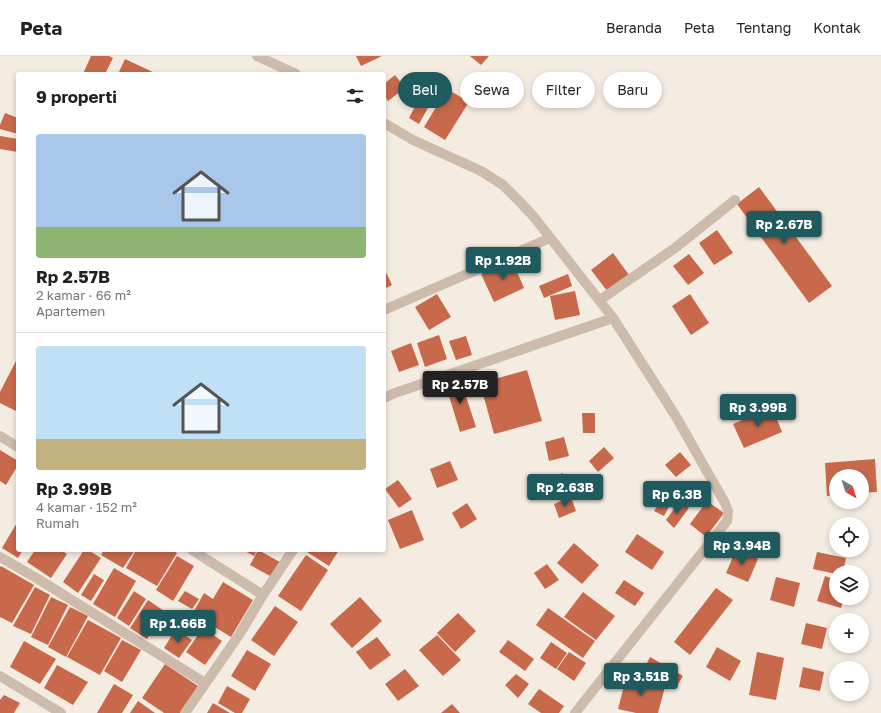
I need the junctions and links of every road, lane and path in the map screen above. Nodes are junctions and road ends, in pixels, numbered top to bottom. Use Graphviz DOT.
graph roads {
  1 [pos="257,56"];
  2 [pos="292,72"];
  3 [pos="386,124"];
  4 [pos="735,200"];
  5 [pos="550,238"];
  6 [pos="600,300"];
  7 [pos="386,309"];
  8 [pos="613,318"];
  9 [pos="386,397"];
  10 [pos="0,436"];
  11 [pos="16,446"];
  12 [pos="195,552"];
  13 [pos="292,552"];
  14 [pos="0,557"];
  15 [pos="263,595"];
  16 [pos="0,676"];
  17 [pos="205,683"];
  18 [pos="61,713"];
  19 [pos="185,713"];
  20 [pos="575,713"];
  1 -- 2 [label="street"];
  3 -- 5 [label="street"];
  4 -- 6 [label="street"];
  5 -- 6 [label="street"];
  5 -- 7 [label="street"];
  6 -- 8 [label="street"];
  8 -- 9 [label="street"];
  8 -- 20 [label="street"];
  10 -- 11 [label="street"];
  12 -- 15 [label="street"];
  13 -- 15 [label="street"];
  14 -- 17 [label="street"];
  15 -- 17 [label="street"];
  16 -- 18 [label="street"];
  17 -- 19 [label="street"];
}
